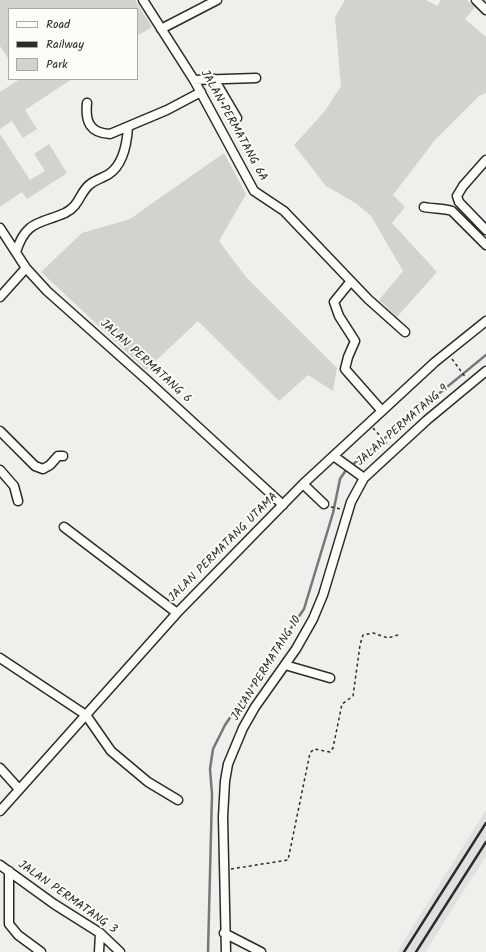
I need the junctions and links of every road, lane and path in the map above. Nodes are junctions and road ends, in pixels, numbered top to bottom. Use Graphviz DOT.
graph roads {
  1 [pos="143,0"];
  2 [pos="218,0"];
  3 [pos="476,0"];
  4 [pos="486,10"];
  5 [pos="161,29"];
  6 [pos="256,78"];
  7 [pos="214,79"];
  8 [pos="194,80"];
  9 [pos="201,92"];
  10 [pos="87,103"];
  11 [pos="237,118"];
  12 [pos="128,127"];
  13 [pos="486,160"];
  14 [pos="424,207"];
  15 [pos="0,228"];
  16 [pos="486,230"];
  17 [pos="486,244"];
  18 [pos="16,252"];
  19 [pos="26,268"];
  20 [pos="351,281"];
  21 [pos="0,297"];
  22 [pos="486,321"];
  23 [pos="405,332"];
  24 [pos="447,352"];
  25 [pos="486,371"];
  26 [pos="467,379"];
  27 [pos="382,411"];
  28 [pos="374,430"];
  29 [pos="0,431"];
  30 [pos="385,442"];
  31 [pos="63,456"];
  32 [pos="334,456"];
  33 [pos="0,470"];
  34 [pos="362,476"];
  35 [pos="303,484"];
  36 [pos="18,501"];
  37 [pos="283,505"];
  38 [pos="327,505"];
  39 [pos="343,510"];
  40 [pos="64,527"];
  41 [pos="177,613"];
  42 [pos="401,634"];
  43 [pos="0,658"];
  44 [pos="285,664"];
  45 [pos="330,678"];
  46 [pos="86,715"];
  47 [pos="0,768"];
  48 [pos="19,789"];
  49 [pos="178,800"];
  50 [pos="0,811"];
  51 [pos="0,865"];
  52 [pos="225,870"];
  53 [pos="8,871"];
  54 [pos="100,933"];
  55 [pos="224,933"];
  56 [pos="41,952"];
  57 [pos="99,952"];
  58 [pos="120,952"];
  59 [pos="226,952"];
  60 [pos="260,952"];
  1 -- 5 [label="street, JALAN PERMATANG 6A"];
  2 -- 5 [label="street"];
  3 -- 4 [label="street"];
  5 -- 8 [label="street, JALAN PERMATANG 6A"];
  6 -- 7 [label="street"];
  7 -- 8 [label="street"];
  7 -- 11 [label="street"];
  8 -- 9 [label="street, JALAN PERMATANG 6A"];
  9 -- 12 [label="street"];
  9 -- 20 [label="street, JALAN PERMATANG 6A"];
  10 -- 12 [label="street"];
  12 -- 18 [label="street"];
  13 -- 16 [label="street"];
  14 -- 17 [label="street"];
  15 -- 18 [label="street, JALAN PERMATANG 6"];
  18 -- 19 [label="street, JALAN PERMATANG 6"];
  19 -- 21 [label="street"];
  19 -- 37 [label="street, JALAN PERMATANG 6"];
  20 -- 23 [label="street, JALAN PERMATANG 6A"];
  20 -- 27 [label="street"];
  22 -- 24 [label="street, JALAN PERMATANG UTAMA"];
  24 -- 26 [label="path"];
  24 -- 27 [label="street, JALAN PERMATANG UTAMA"];
  25 -- 34 [label="street, JALAN PERMATANG 9"];
  27 -- 32 [label="street, JALAN PERMATANG UTAMA"];
  28 -- 30 [label="path"];
  29 -- 31 [label="street"];
  32 -- 34 [label="street, JALAN PERMATANG 9"];
  32 -- 35 [label="street, JALAN PERMATANG UTAMA"];
  33 -- 36 [label="street"];
  34 -- 44 [label="street, JALAN PERMATANG 10"];
  35 -- 37 [label="street, JALAN PERMATANG UTAMA"];
  35 -- 38 [label="street"];
  37 -- 41 [label="street, JALAN PERMATANG UTAMA"];
  38 -- 39 [label="path"];
  40 -- 41 [label="street"];
  41 -- 46 [label="street, JALAN PERMATANG UTAMA"];
  42 -- 52 [label="path"];
  43 -- 46 [label="street"];
  44 -- 45 [label="street"];
  44 -- 52 [label="street, JALAN PERMATANG 10"];
  46 -- 48 [label="street, JALAN PERMATANG UTAMA"];
  46 -- 49 [label="street"];
  47 -- 48 [label="street"];
  48 -- 50 [label="street, JALAN PERMATANG UTAMA"];
  51 -- 53 [label="street, JALAN PERMATANG 3"];
  52 -- 55 [label="street, JALAN PERMATANG 10"];
  53 -- 54 [label="street, JALAN PERMATANG 3"];
  53 -- 56 [label="street"];
  54 -- 57 [label="street"];
  54 -- 58 [label="street, JALAN PERMATANG 3"];
  55 -- 59 [label="street, JALAN PERMATANG 10"];
  55 -- 60 [label="street"];
}
